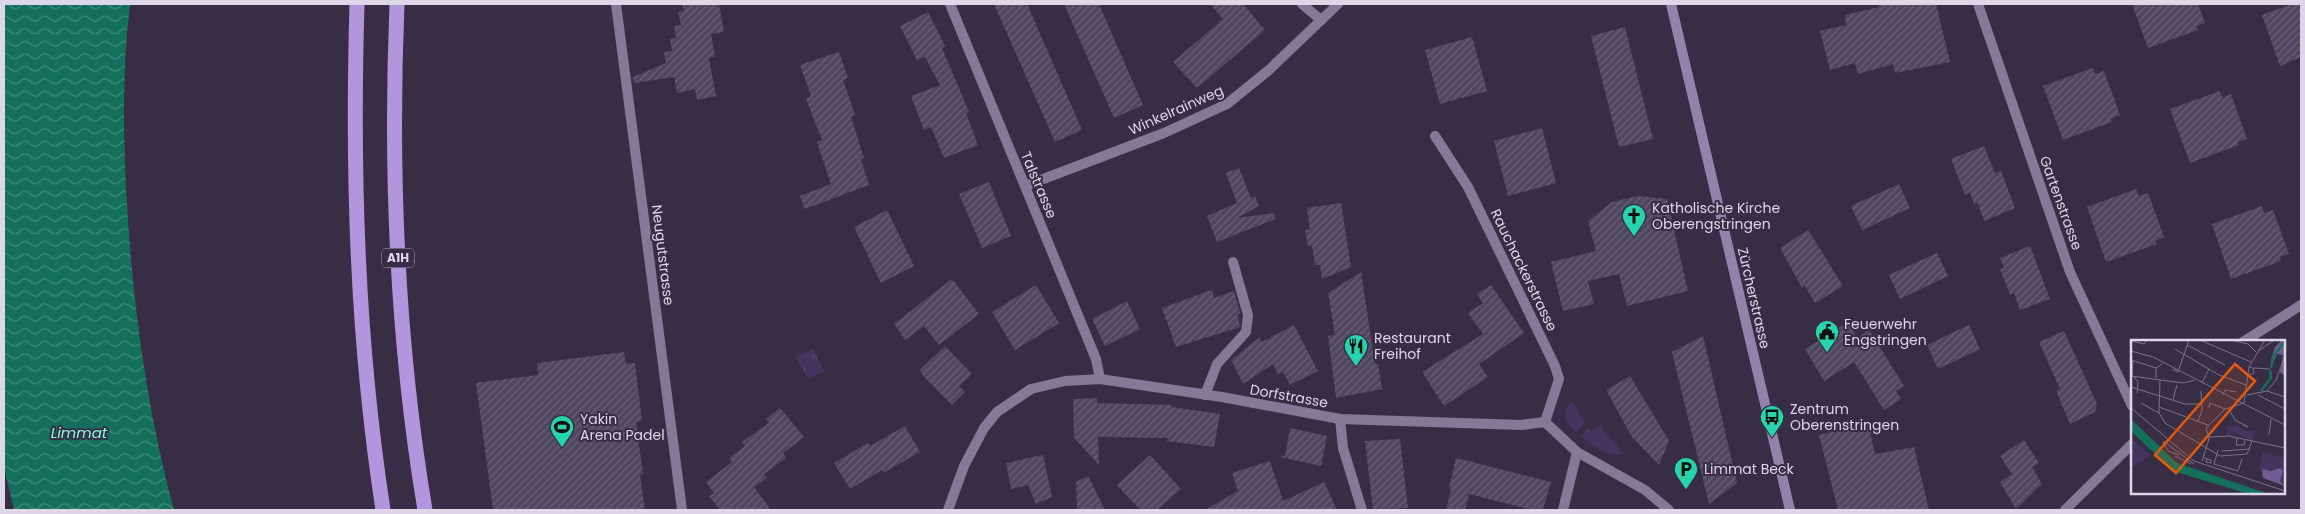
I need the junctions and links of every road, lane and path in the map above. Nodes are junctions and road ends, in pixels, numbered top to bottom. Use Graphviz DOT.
graph roads {
  1 [pos="357,4"];
  2 [pos="397,4"];
  3 [pos="616,4"];
  4 [pos="950,4"];
  5 [pos="1302,4"];
  6 [pos="1338,4"];
  7 [pos="1671,4"];
  8 [pos="1978,4"];
  9 [pos="1320,20"];
  10 [pos="1435,136"];
  11 [pos="1025,186"];
  12 [pos="1233,262"];
  13 [pos="2301,305"];
  14 [pos="2246,340"];
  15 [pos="1100,379"];
  16 [pos="1205,395"];
  17 [pos="2131,404"];
  18 [pos="1340,419"];
  19 [pos="1545,422"];
  20 [pos="2131,445"];
  21 [pos="1578,452"];
  22 [pos="1787,508"];
  23 [pos="383,510"];
  24 [pos="424,510"];
  25 [pos="682,510"];
  26 [pos="948,510"];
  27 [pos="1362,510"];
  28 [pos="1563,510"];
  29 [pos="1669,510"];
  30 [pos="2064,510"];
  1 -- 23 [label="highway"];
  2 -- 24 [label="highway, A1H"];
  3 -- 25 [label="street, Neugutstrasse"];
  4 -- 11 [label="street, Talstrasse"];
  5 -- 9 [label="street"];
  6 -- 9 [label="street, Winkelrainweg"];
  7 -- 22 [label="main road, Zürcherstrasse"];
  8 -- 17 [label="street, Gartenstrasse"];
  9 -- 11 [label="street, Winkelrainweg"];
  10 -- 19 [label="street, Rauchackerstrasse"];
  11 -- 15 [label="street, Talstrasse"];
  12 -- 16 [label="street"];
  13 -- 14 [label="street"];
  15 -- 16 [label="street, Dorfstrasse"];
  15 -- 26 [label="street, Dorfstrasse"];
  16 -- 18 [label="street, Dorfstrasse"];
  18 -- 19 [label="street, Dorfstrasse"];
  18 -- 27 [label="street"];
  19 -- 21 [label="street"];
  20 -- 30 [label="street"];
  21 -- 28 [label="street"];
  21 -- 29 [label="street"];
}
